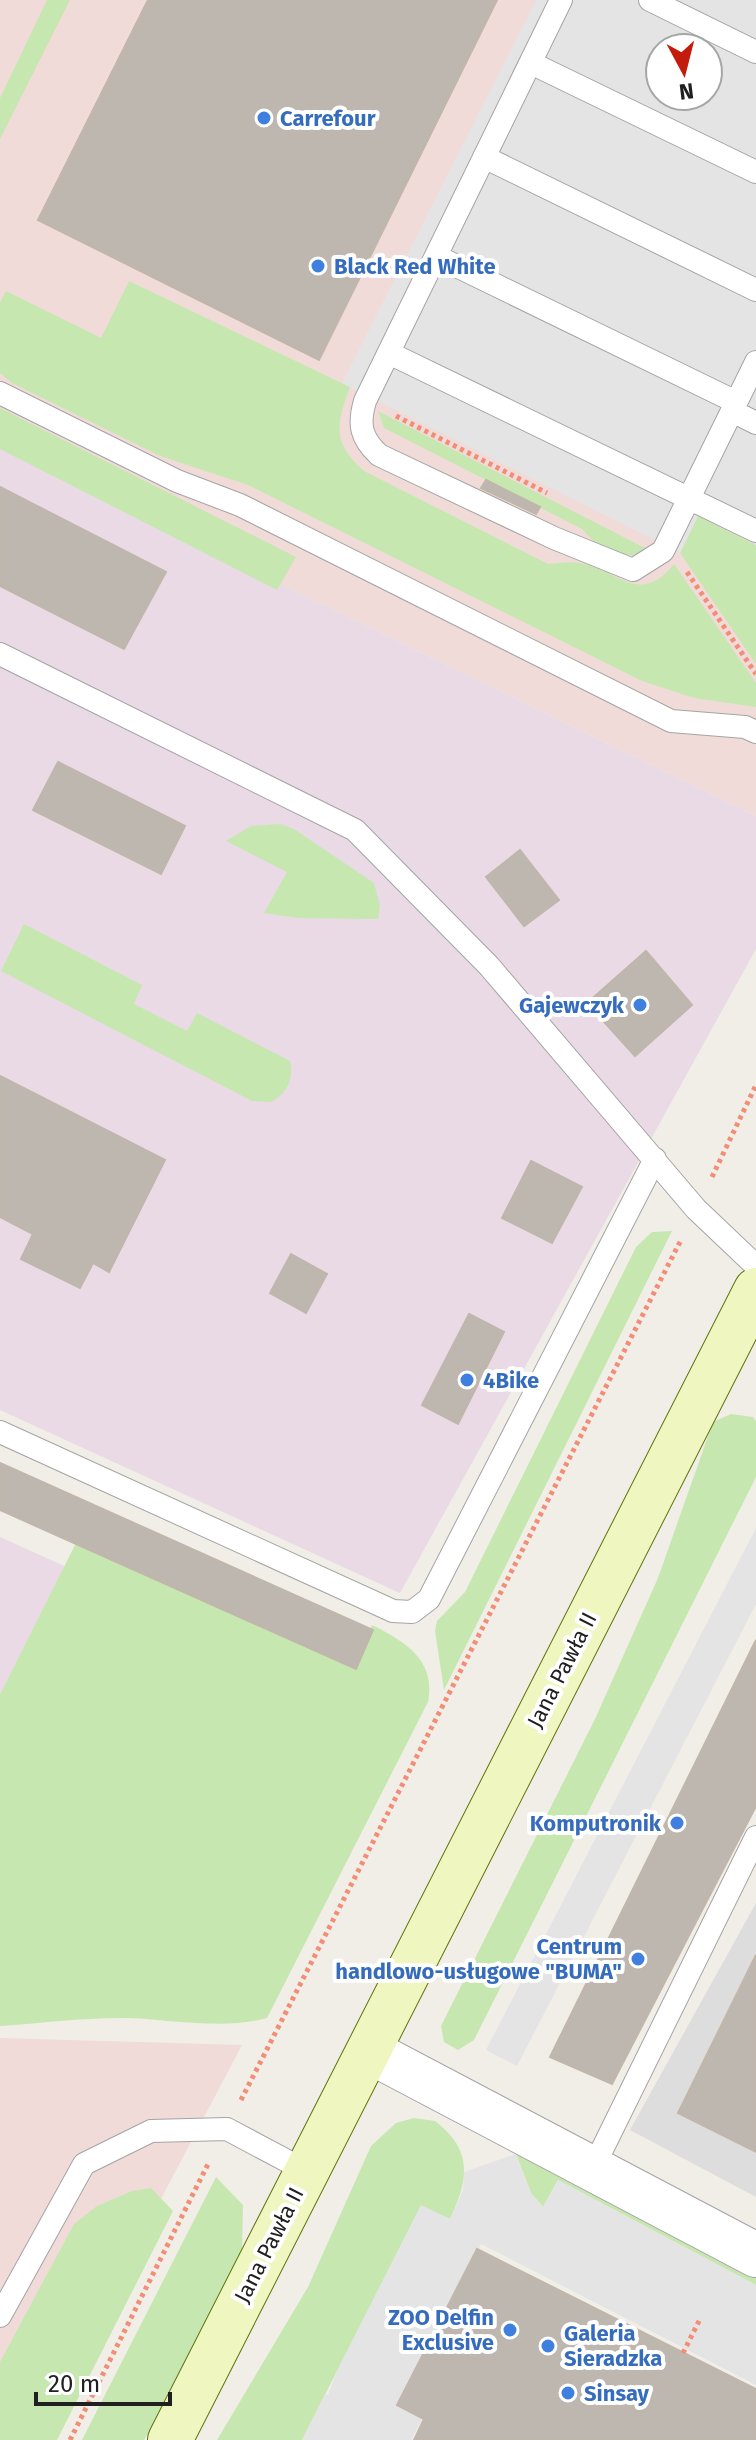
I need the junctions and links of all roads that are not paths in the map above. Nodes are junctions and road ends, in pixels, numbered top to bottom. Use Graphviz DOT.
graph roads {
  1 [pos="561,0"];
  2 [pos="650,0"];
  3 [pos="756,52"];
  4 [pos="531,63"];
  5 [pos="484,157"];
  6 [pos="756,172"];
  7 [pos="436,256"];
  8 [pos="756,290"];
  9 [pos="389,353"];
  10 [pos="756,362"];
  11 [pos="0,393"];
  12 [pos="734,407"];
  13 [pos="756,423"];
  14 [pos="689,499"];
  15 [pos="756,531"];
  16 [pos="0,654"];
  17 [pos="756,732"];
  18 [pos="655,1159"];
  19 [pos="756,1266"];
  20 [pos="756,1290"];
  21 [pos="0,1432"];
  22 [pos="756,1837"];
  23 [pos="369,2051"];
  24 [pos="592,2170"];
  25 [pos="306,2171"];
  26 [pos="756,2255"];
  27 [pos="0,2316"];
  28 [pos="170,2440"];
  1 -- 4 [label="lane"];
  2 -- 3 [label="lane"];
  4 -- 5 [label="lane"];
  4 -- 6 [label="lane"];
  5 -- 7 [label="lane"];
  5 -- 8 [label="lane"];
  7 -- 9 [label="lane"];
  7 -- 12 [label="lane"];
  9 -- 14 [label="lane"];
  9 -- 14 [label="lane"];
  10 -- 12 [label="lane"];
  11 -- 17 [label="lane"];
  12 -- 13 [label="lane"];
  12 -- 14 [label="lane"];
  14 -- 15 [label="lane"];
  16 -- 18 [label="lane"];
  18 -- 19 [label="lane"];
  18 -- 21 [label="lane"];
  20 -- 23 [label="main road, Jana Pawła II"];
  22 -- 24 [label="lane"];
  23 -- 24 [label="street"];
  23 -- 25 [label="main road, Jana Pawła II"];
  24 -- 26 [label="street"];
  25 -- 27 [label="lane"];
  25 -- 28 [label="main road, Jana Pawła II"];
}
